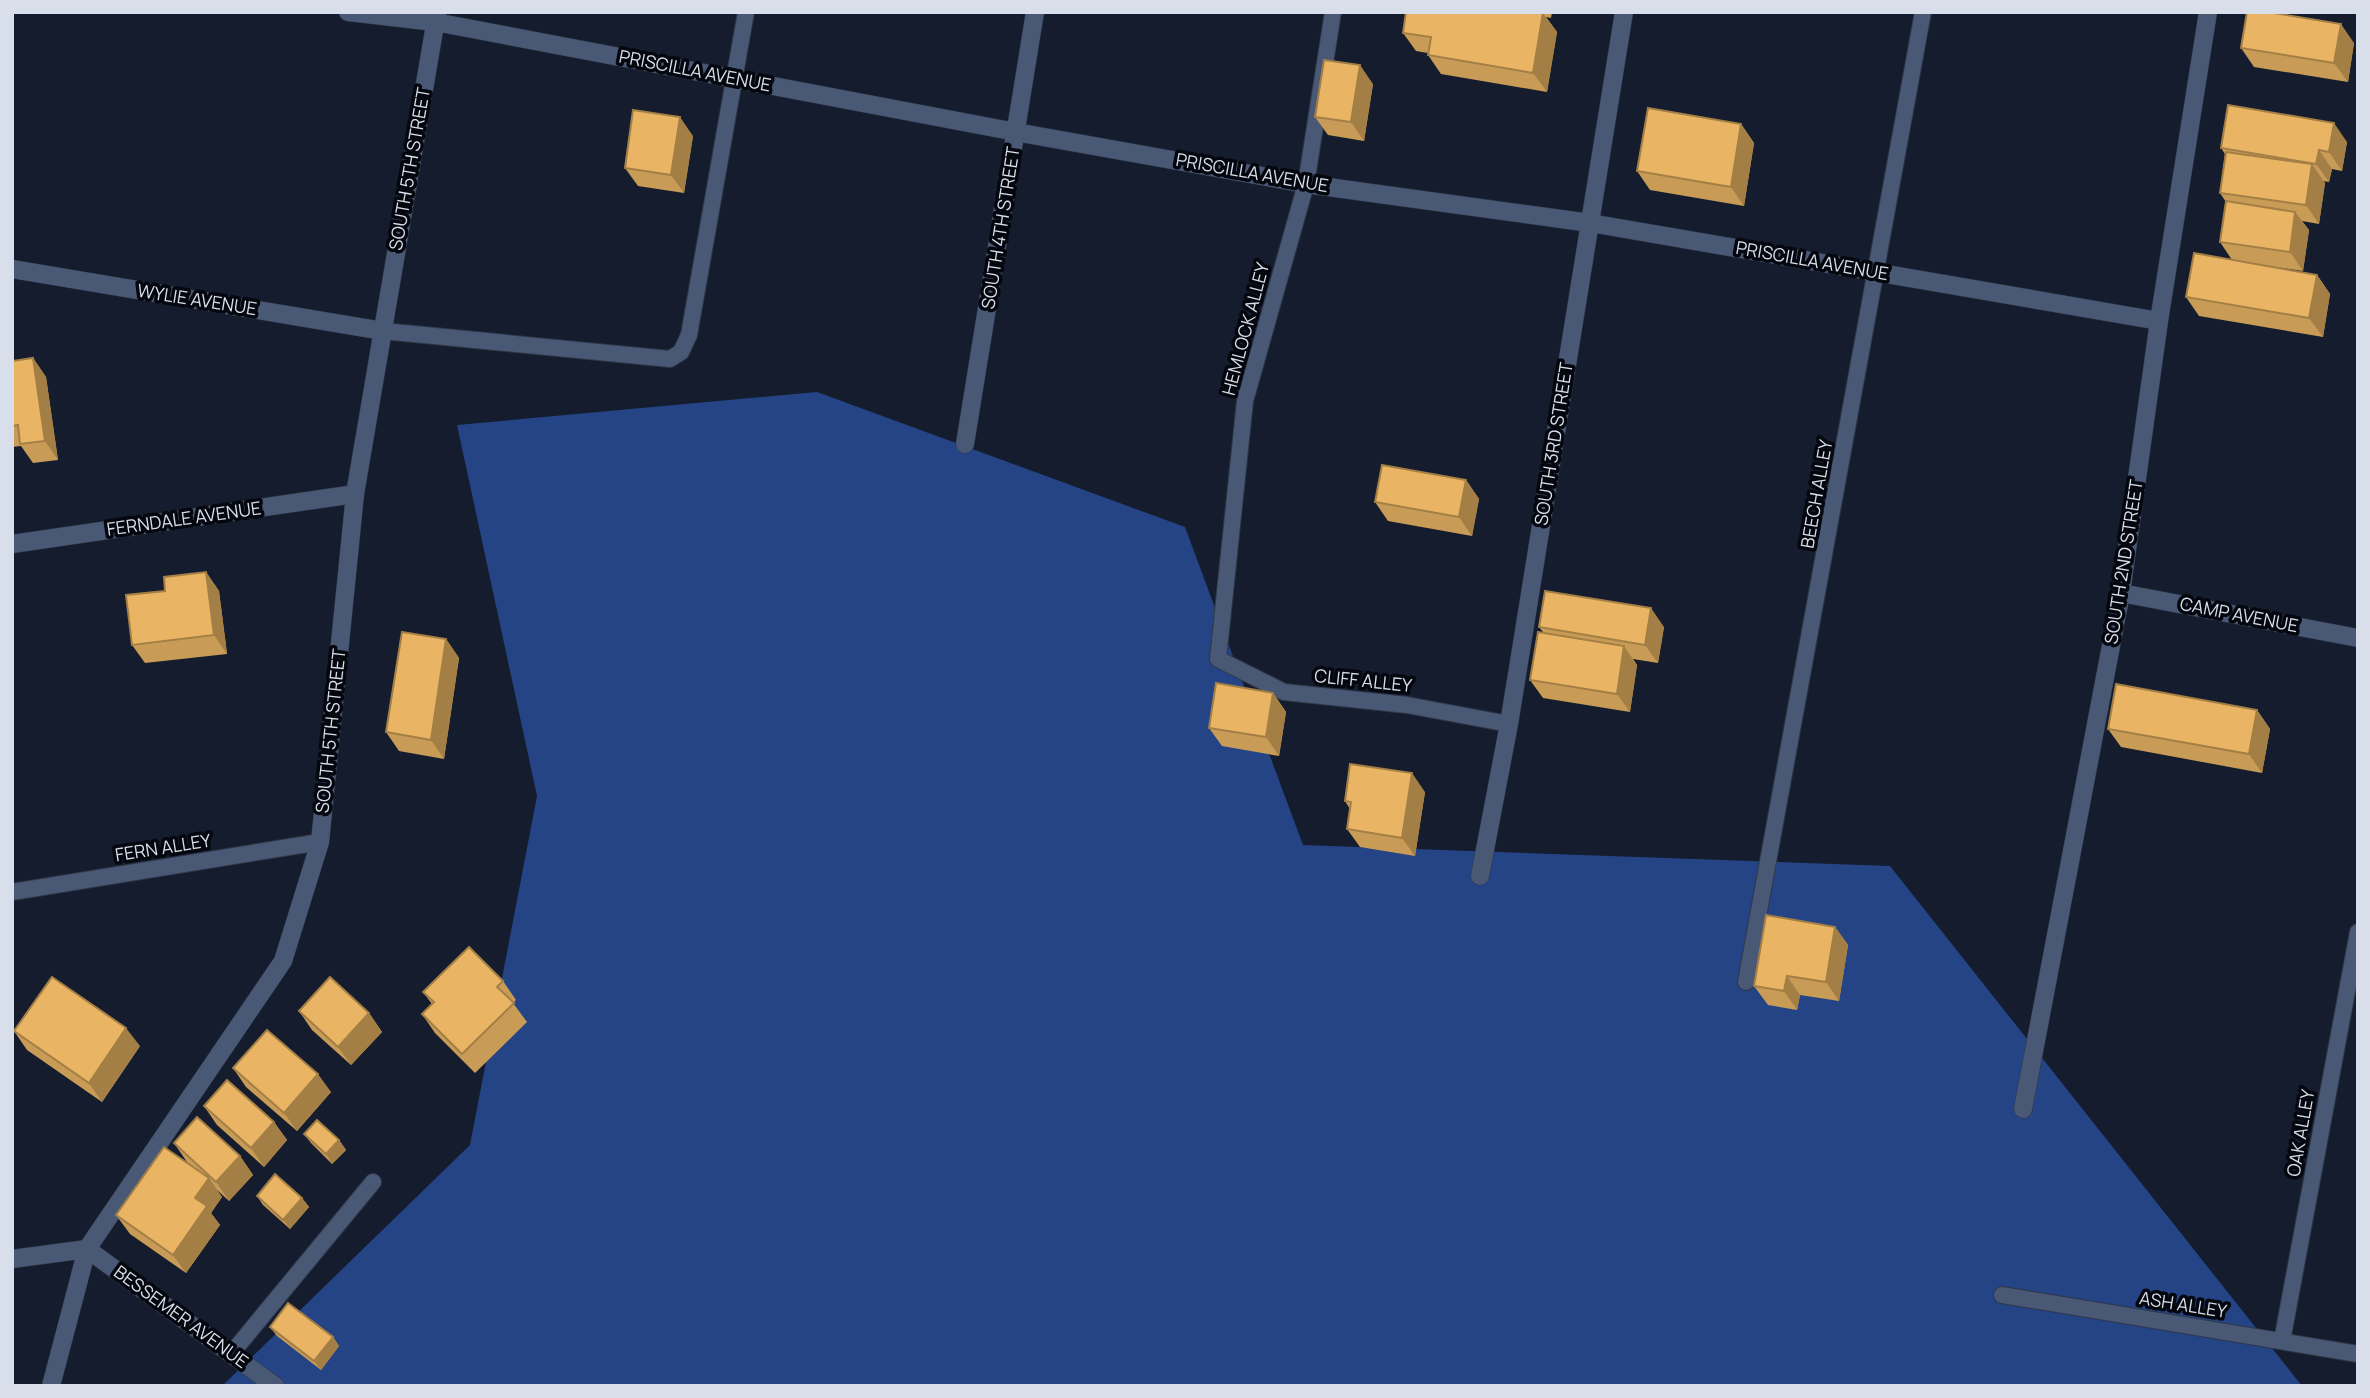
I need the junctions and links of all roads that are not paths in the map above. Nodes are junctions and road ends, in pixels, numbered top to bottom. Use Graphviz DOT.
graph roads {
  1 [pos="348,12"];
  2 [pos="746,12"];
  3 [pos="1035,12"];
  4 [pos="1333,12"];
  5 [pos="1625,12"];
  6 [pos="1923,12"];
  7 [pos="2208,12"];
  8 [pos="436,17"];
  9 [pos="736,79"];
  10 [pos="1016,132"];
  11 [pos="1306,184"];
  12 [pos="1590,223"];
  13 [pos="12,269"];
  14 [pos="1878,272"];
  15 [pos="2159,321"];
  16 [pos="383,331"];
  17 [pos="965,444"];
  18 [pos="355,494"];
  19 [pos="12,544"];
  20 [pos="2121,593"];
  21 [pos="2358,638"];
  22 [pos="1218,659"];
  23 [pos="1509,724"];
  24 [pos="320,842"];
  25 [pos="1480,876"];
  26 [pos="12,892"];
  27 [pos="2358,932"];
  28 [pos="1746,982"];
  29 [pos="2023,1109"];
  30 [pos="373,1182"];
  31 [pos="87,1249"];
  32 [pos="12,1259"];
  33 [pos="2002,1295"];
  34 [pos="2282,1341"];
  35 [pos="231,1354"];
  36 [pos="2358,1354"];
  37 [pos="51,1386"];
  38 [pos="275,1386"];
  1 -- 8 [label="street, PRISCILLA AVENUE"];
  2 -- 9 [label="lane"];
  3 -- 10 [label="street, SOUTH 4TH STREET"];
  4 -- 11 [label="lane, HEMLOCK ALLEY"];
  5 -- 12 [label="street, SOUTH 3RD STREET"];
  6 -- 14 [label="lane, BEECH ALLEY"];
  7 -- 15 [label="street, SOUTH 2ND STREET"];
  8 -- 9 [label="street, PRISCILLA AVENUE"];
  8 -- 16 [label="street, SOUTH 5TH STREET"];
  9 -- 10 [label="street, PRISCILLA AVENUE"];
  9 -- 16 [label="lane"];
  10 -- 11 [label="street, PRISCILLA AVENUE"];
  10 -- 17 [label="street, SOUTH 4TH STREET"];
  11 -- 12 [label="street, PRISCILLA AVENUE"];
  11 -- 22 [label="lane, HEMLOCK ALLEY"];
  12 -- 14 [label="street, PRISCILLA AVENUE"];
  12 -- 23 [label="street, SOUTH 3RD STREET"];
  13 -- 16 [label="street, WYLIE AVENUE"];
  14 -- 15 [label="street, PRISCILLA AVENUE"];
  14 -- 28 [label="lane, BEECH ALLEY"];
  15 -- 20 [label="street, SOUTH 2ND STREET"];
  16 -- 18 [label="street, SOUTH 5TH STREET"];
  18 -- 19 [label="street, FERNDALE AVENUE"];
  18 -- 24 [label="street, SOUTH 5TH STREET"];
  20 -- 21 [label="street, CAMP AVENUE"];
  20 -- 29 [label="street, SOUTH 2ND STREET"];
  22 -- 23 [label="lane, CLIFF ALLEY"];
  23 -- 25 [label="street, SOUTH 3RD STREET"];
  24 -- 26 [label="lane, FERN ALLEY"];
  24 -- 31 [label="street, SOUTH 5TH STREET"];
  27 -- 34 [label="lane, OAK ALLEY"];
  30 -- 35 [label="lane"];
  31 -- 32 [label="street"];
  31 -- 35 [label="street, BESSEMER AVENUE"];
  31 -- 37 [label="street, SOUTH 5TH STREET"];
  33 -- 34 [label="lane, ASH ALLEY"];
  34 -- 36 [label="lane, ASH ALLEY"];
  35 -- 38 [label="street, BESSEMER AVENUE"];
}
